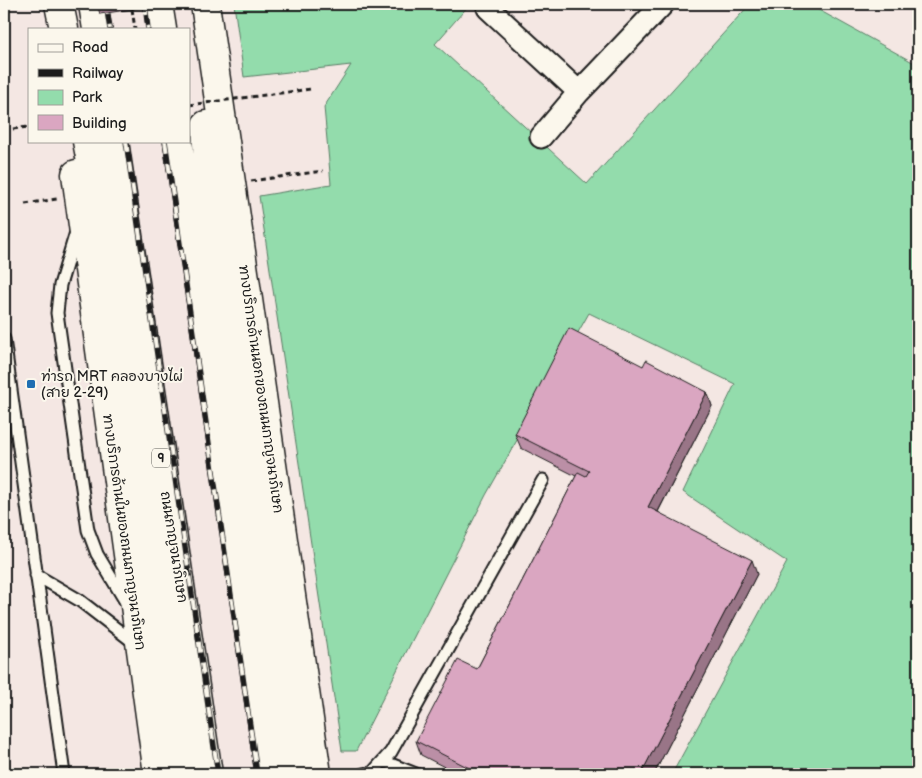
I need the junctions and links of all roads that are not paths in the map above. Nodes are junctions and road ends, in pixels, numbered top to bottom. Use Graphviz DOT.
graph roads {
  1 [pos="58,4"];
  2 [pos="93,4"];
  3 [pos="200,4"];
  4 [pos="205,4"];
  5 [pos="663,4"];
  6 [pos="145,6"];
  7 [pos="488,8"];
  8 [pos="59,28"];
  9 [pos="64,28"];
  10 [pos="97,28"];
  11 [pos="161,28"];
  12 [pos="579,92"];
  13 [pos="541,137"];
  14 [pos="72,142"];
  15 [pos="87,142"];
  16 [pos="114,142"];
  17 [pos="178,142"];
  18 [pos="80,205"];
  19 [pos="4,339"];
  20 [pos="543,480"];
  21 [pos="36,575"];
  22 [pos="135,618"];
  23 [pos="139,647"];
  24 [pos="383,761"];
  25 [pos="64,774"];
  26 [pos="158,774"];
  27 [pos="182,774"];
  28 [pos="208,774"];
  29 [pos="270,774"];
  30 [pos="297,774"];
  31 [pos="316,774"];
  32 [pos="363,774"];
  33 [pos="416,774"];
  1 -- 8 [label="main road"];
  1 -- 9 [label="main road"];
  2 -- 10 [label="main road"];
  3 -- 30 [label="main road"];
  4 -- 31 [label="main road, ทางบริการด้านนอกของถนนกาญจนาภิเษก"];
  5 -- 12 [label="street"];
  6 -- 11 [label="main road"];
  7 -- 12 [label="street"];
  12 -- 13 [label="street"];
  14 -- 18 [label="main road, ทางบริการด้านในของถนนกาญจนาภิเษก"];
  15 -- 27 [label="main road"];
  16 -- 28 [label="main road, ถนนกาญจนาภิเษก / 9"];
  17 -- 29 [label="main road"];
  18 -- 22 [label="main road, ทางบริการด้านในของถนนกาญจนาภิเษก"];
  18 -- 22 [label="lane"];
  19 -- 21 [label="lane"];
  20 -- 24 [label="lane"];
  21 -- 23 [label="lane"];
  21 -- 25 [label="lane"];
  22 -- 23 [label="main road, ทางบริการด้านในของถนนกาญจนาภิเษก"];
  23 -- 26 [label="main road, ทางบริการด้านในของถนนกาญจนาภิเษก"];
  24 -- 32 [label="lane"];
  24 -- 33 [label="lane"];
}
